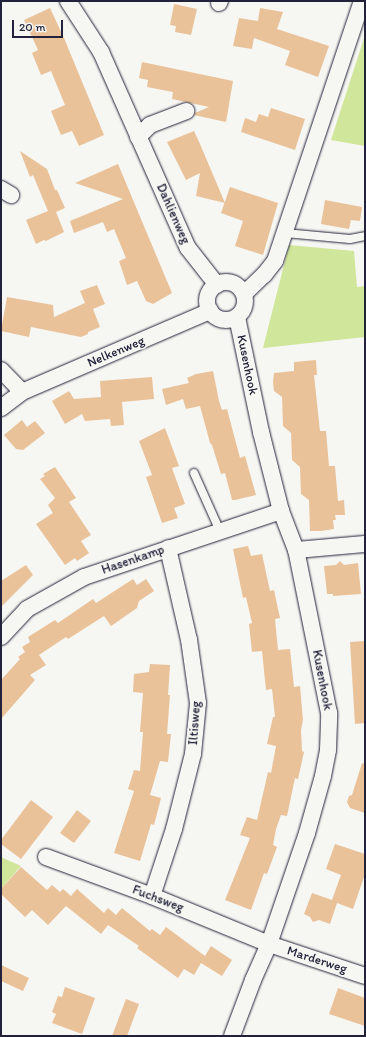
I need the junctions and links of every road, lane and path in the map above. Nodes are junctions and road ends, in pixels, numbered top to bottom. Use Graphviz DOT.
graph roads {
  1 [pos="68,1"];
  2 [pos="362,1"];
  3 [pos="186,110"];
  4 [pos="138,137"];
  5 [pos="285,233"];
  6 [pos="365,236"];
  7 [pos="217,284"];
  8 [pos="244,294"];
  9 [pos="210,311"];
  10 [pos="237,317"];
  11 [pos="1,370"];
  12 [pos="22,392"];
  13 [pos="1,408"];
  14 [pos="194,473"];
  15 [pos="281,511"];
  16 [pos="220,531"];
  17 [pos="365,544"];
  18 [pos="168,548"];
  19 [pos="296,550"];
  20 [pos="1,637"];
  21 [pos="46,857"];
  22 [pos="152,896"];
  23 [pos="269,944"];
  24 [pos="365,976"];
  25 [pos="232,1036"];
  1 -- 4 [label="street, Dahlienweg"];
  2 -- 5 [label="street"];
  3 -- 4 [label="street"];
  4 -- 7 [label="street, Dahlienweg"];
  5 -- 6 [label="lane"];
  5 -- 8 [label="street"];
  7 -- 8 [label="street"];
  7 -- 9 [label="street"];
  8 -- 10 [label="street, Kusenhook"];
  9 -- 10 [label="street, Kusenhook"];
  9 -- 12 [label="street, Nelkenweg"];
  10 -- 15 [label="street, Kusenhook"];
  11 -- 12 [label="street"];
  12 -- 13 [label="street, Nelkenweg"];
  14 -- 16 [label="lane"];
  15 -- 16 [label="street, Hasenkamp"];
  15 -- 19 [label="street, Kusenhook"];
  16 -- 18 [label="street, Hasenkamp"];
  17 -- 19 [label="street"];
  18 -- 20 [label="street, Hasenkamp"];
  18 -- 22 [label="street, Iltisweg"];
  19 -- 23 [label="street, Kusenhook"];
  21 -- 22 [label="street, Fuchsweg"];
  22 -- 23 [label="street, Fuchsweg"];
  23 -- 24 [label="street, Marderweg"];
  23 -- 25 [label="street, Kusenhook"];
}
